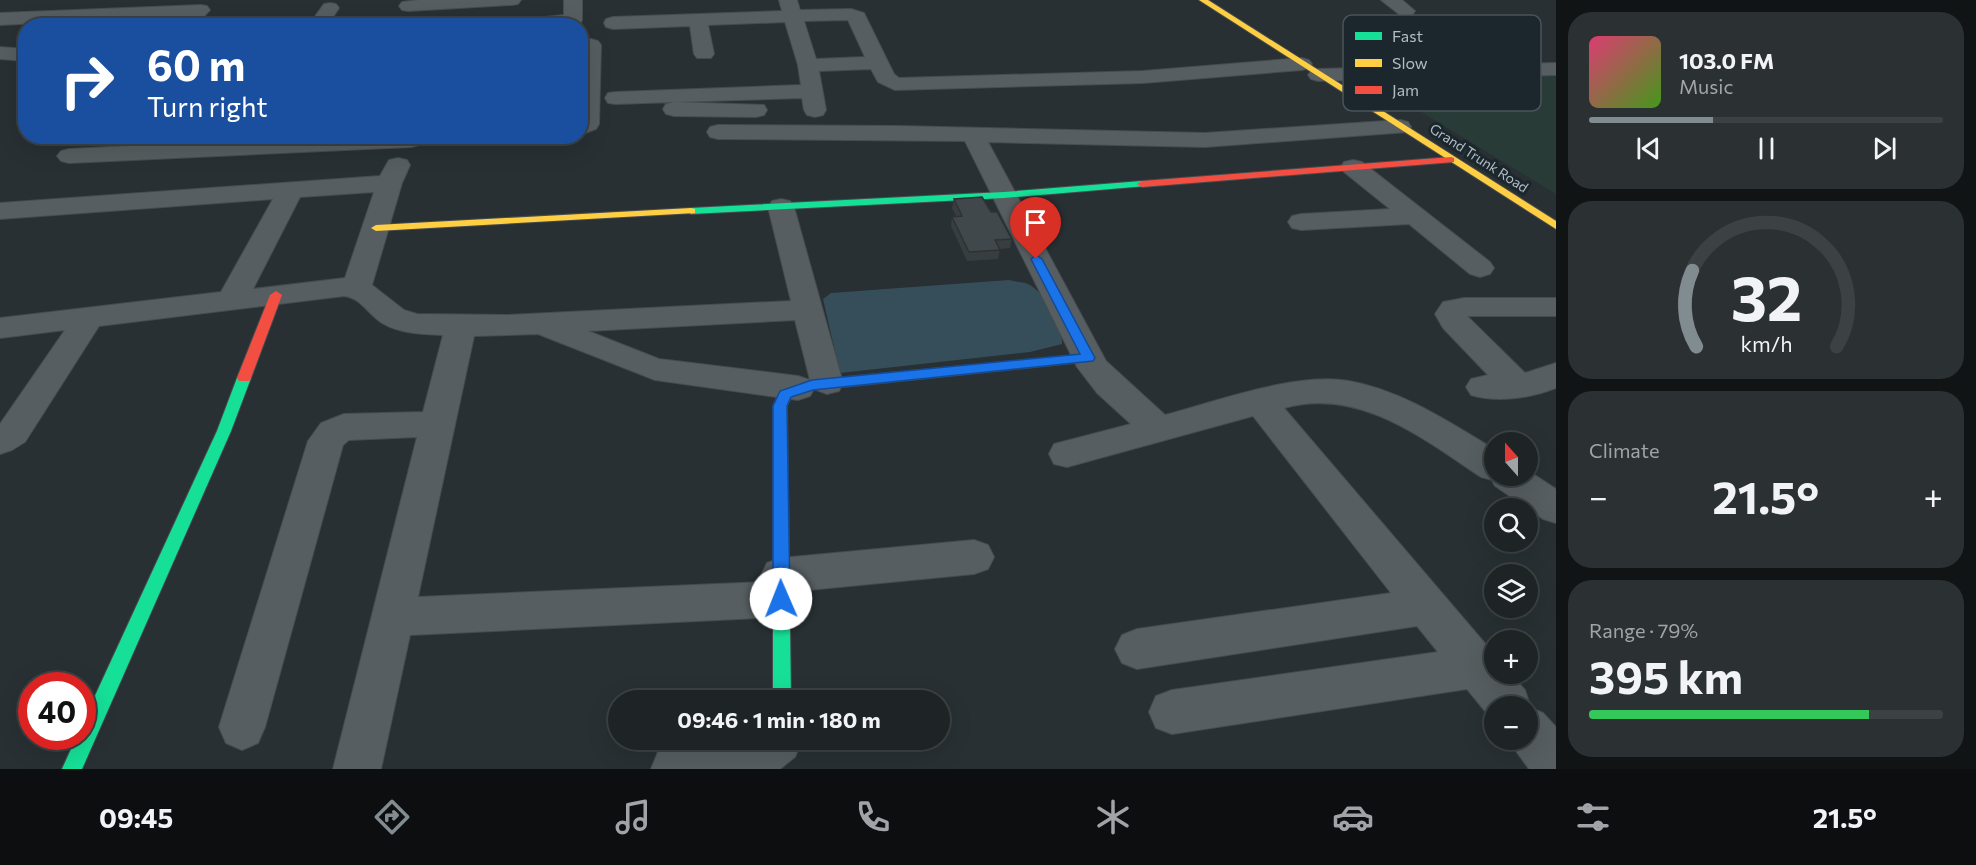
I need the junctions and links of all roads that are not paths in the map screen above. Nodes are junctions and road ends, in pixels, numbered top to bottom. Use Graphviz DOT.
graph roads {
  1 [pos="512,0"];
  2 [pos="573,0"];
  3 [pos="610,0"];
  4 [pos="671,0"];
  5 [pos="1203,0"];
  6 [pos="1390,0"];
  7 [pos="410,3"];
  8 [pos="451,4"];
  9 [pos="330,8"];
  10 [pos="789,8"];
  11 [pos="735,9"];
  12 [pos="1406,11"];
  13 [pos="18,18"];
  14 [pos="22,18"];
  15 [pos="192,18"];
  16 [pos="323,18"];
  17 [pos="401,18"];
  18 [pos="449,18"];
  19 [pos="574,18"];
  20 [pos="0,19"];
  21 [pos="698,20"];
  22 [pos="674,21"];
  23 [pos="613,23"];
  24 [pos="843,36"];
  25 [pos="821,37"];
  26 [pos="588,45"];
  27 [pos="872,49"];
  28 [pos="804,51"];
  29 [pos="0,54"];
  30 [pos="704,54"];
  31 [pos="18,55"];
  32 [pos="1310,69"];
  33 [pos="1343,69"];
  34 [pos="1343,90"];
  35 [pos="616,98"];
  36 [pos="826,106"];
  37 [pos="674,109"];
  38 [pos="1375,111"];
  39 [pos="962,117"];
  40 [pos="1400,127"];
  41 [pos="718,132"];
  42 [pos="180,144"];
  43 [pos="412,144"];
  44 [pos="69,156"];
  45 [pos="1451,160"];
  46 [pos="1353,167"];
  47 [pos="389,183"];
  48 [pos="290,190"];
  49 [pos="1004,195"];
  50 [pos="781,207"];
  51 [pos="0,211"];
  52 [pos="1414,216"];
  53 [pos="1301,222"];
  54 [pos="1556,226"];
  55 [pos="375,228"];
  56 [pos="1480,268"];
  57 [pos="357,287"];
  58 [pos="276,295"];
  59 [pos="232,300"];
  60 [pos="1556,307"];
  61 [pos="808,310"];
  62 [pos="89,317"];
  63 [pos="540,324"];
  64 [pos="460,327"];
  65 [pos="0,328"];
  66 [pos="1088,358"];
  67 [pos="1556,374"];
  68 [pos="1516,384"];
  69 [pos="813,386"];
  70 [pos="1483,387"];
  71 [pos="1260,402"];
  72 [pos="437,424"];
  73 [pos="1158,429"];
  74 [pos="0,441"];
  75 [pos="1067,454"];
  76 [pos="1484,461"];
  77 [pos="1523,486"];
  78 [pos="1556,508"];
  79 [pos="974,557"];
  80 [pos="781,587"];
  81 [pos="1426,606"];
  82 [pos="392,617"];
  83 [pos="1137,649"];
  84 [pos="1476,667"];
  85 [pos="782,690"];
  86 [pos="1501,696"];
  87 [pos="1172,712"];
  88 [pos="242,727"];
  89 [pos="1538,742"];
  90 [pos="770,750"];
  91 [pos="1556,764"];
  92 [pos="72,769"];
  93 [pos="357,769"];
  94 [pos="675,769"];
  1 -- 8 [label="street"];
  2 -- 19 [label="street"];
  3 -- 23 [label="street"];
  4 -- 22 [label="street"];
  5 -- 32 [label="street, Grand Trunk Road"];
  6 -- 12 [label="street"];
  7 -- 8 [label="street"];
  7 -- 17 [label="street"];
  8 -- 18 [label="street"];
  9 -- 16 [label="street"];
  10 -- 11 [label="street"];
  10 -- 27 [label="street"];
  10 -- 28 [label="street"];
  11 -- 21 [label="street"];
  13 -- 20 [label="street"];
  14 -- 15 [label="street"];
  21 -- 22 [label="street"];
  21 -- 30 [label="street"];
  22 -- 23 [label="street"];
  23 -- 26 [label="street"];
  24 -- 27 [label="street"];
  25 -- 28 [label="street"];
  27 -- 28 [label="street"];
  27 -- 39 [label="street"];
  28 -- 36 [label="street"];
  29 -- 31 [label="street"];
  32 -- 33 [label="street"];
  32 -- 34 [label="street, Grand Trunk Road"];
  32 -- 39 [label="street"];
  35 -- 36 [label="street"];
  36 -- 37 [label="street"];
  36 -- 39 [label="street"];
  38 -- 40 [label="street, Grand Trunk Road"];
  39 -- 40 [label="street"];
  39 -- 41 [label="street"];
  39 -- 49 [label="street"];
  40 -- 45 [label="street, Grand Trunk Road"];
  42 -- 44 [label="street"];
  43 -- 47 [label="street"];
  45 -- 46 [label="street"];
  45 -- 54 [label="street, Grand Trunk Road"];
  46 -- 49 [label="street"];
  46 -- 52 [label="street"];
  47 -- 48 [label="street"];
  47 -- 55 [label="street"];
  48 -- 51 [label="street"];
  48 -- 59 [label="street"];
  49 -- 50 [label="street"];
  49 -- 66 [label="street"];
  50 -- 55 [label="street"];
  50 -- 61 [label="street"];
  52 -- 53 [label="street"];
  52 -- 56 [label="street"];
  55 -- 57 [label="street"];
  57 -- 58 [label="street"];
  57 -- 64 [label="street"];
  58 -- 59 [label="street"];
  58 -- 92 [label="street"];
  59 -- 62 [label="street"];
  60 -- 68 [label="street"];
  61 -- 63 [label="street"];
  61 -- 69 [label="street"];
  62 -- 65 [label="street"];
  62 -- 74 [label="street"];
  63 -- 64 [label="street"];
  63 -- 69 [label="street"];
  64 -- 72 [label="street"];
  66 -- 69 [label="street"];
  66 -- 73 [label="street"];
  67 -- 68 [label="street"];
  68 -- 70 [label="street"];
  69 -- 80 [label="street"];
  71 -- 73 [label="street"];
  71 -- 76 [label="street"];
  71 -- 81 [label="street"];
  72 -- 82 [label="street"];
  72 -- 88 [label="street"];
  73 -- 75 [label="street"];
  77 -- 78 [label="street"];
  79 -- 80 [label="street"];
  80 -- 82 [label="street"];
  80 -- 85 [label="street"];
  81 -- 83 [label="street"];
  81 -- 84 [label="street"];
  82 -- 93 [label="street"];
  84 -- 86 [label="street"];
  84 -- 87 [label="street"];
  89 -- 91 [label="street"];
  90 -- 94 [label="street"];
}
